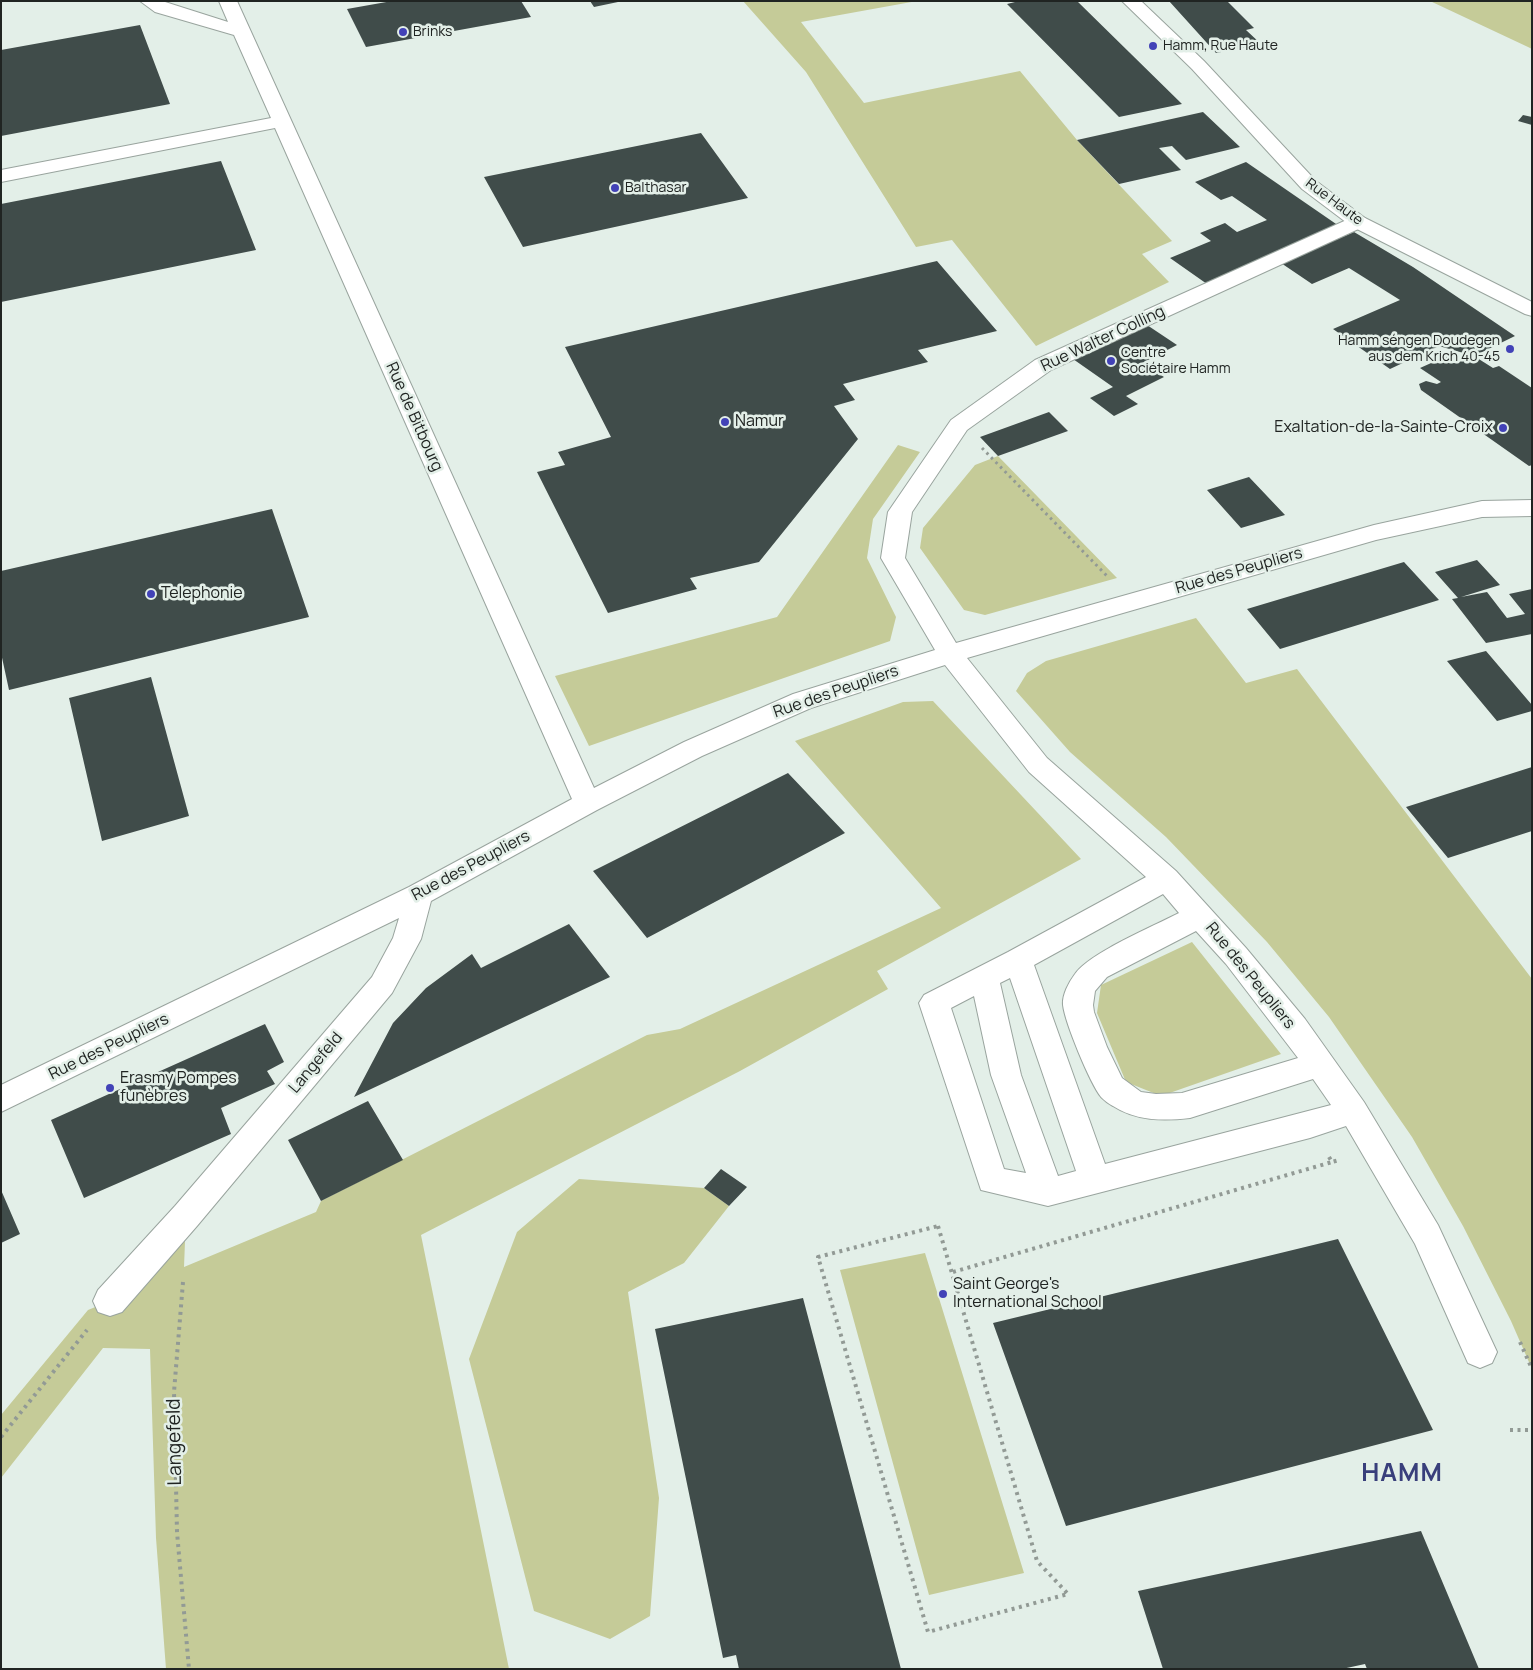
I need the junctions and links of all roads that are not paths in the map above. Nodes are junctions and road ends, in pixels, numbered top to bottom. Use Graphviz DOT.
graph roads {
  1 [pos="149,1"];
  2 [pos="228,1"];
  3 [pos="1131,1"];
  4 [pos="241,31"];
  5 [pos="282,121"];
  6 [pos="1,176"];
  7 [pos="1358,222"];
  8 [pos="1532,310"];
  9 [pos="1532,508"];
  10 [pos="950,654"];
  11 [pos="587,803"];
  12 [pos="1166,880"];
  13 [pos="419,895"];
  14 [pos="1200,916"];
  15 [pos="1018,960"];
  16 [pos="984,977"];
  17 [pos="1319,1064"];
  18 [pos="1,1099"];
  19 [pos="1353,1111"];
  20 [pos="1095,1181"];
  21 [pos="1048,1192"];
  22 [pos="110,1301"];
  23 [pos="1480,1352"];
  1 -- 4 [label="street"];
  2 -- 4 [label="street, Rue de Bitbourg"];
  3 -- 7 [label="street, Rue Haute"];
  4 -- 5 [label="street, Rue de Bitbourg"];
  5 -- 6 [label="street"];
  5 -- 11 [label="street, Rue de Bitbourg"];
  7 -- 8 [label="street, Rue Haute"];
  7 -- 10 [label="street, Rue Walter Colling"];
  9 -- 10 [label="street, Rue des Peupliers"];
  10 -- 11 [label="street, Rue des Peupliers"];
  10 -- 12 [label="street, Rue des Peupliers"];
  11 -- 13 [label="street, Rue des Peupliers"];
  12 -- 14 [label="street, Rue des Peupliers"];
  12 -- 15 [label="street"];
  13 -- 18 [label="street, Rue des Peupliers"];
  13 -- 22 [label="street, Langefeld"];
  14 -- 17 [label="street, Rue des Peupliers"];
  14 -- 17 [label="street"];
  15 -- 16 [label="street"];
  15 -- 20 [label="street"];
  16 -- 21 [label="street"];
  16 -- 21 [label="street"];
  17 -- 19 [label="street, Rue des Peupliers"];
  19 -- 20 [label="street"];
  19 -- 23 [label="street, Rue des Peupliers"];
  20 -- 21 [label="street"];
}
